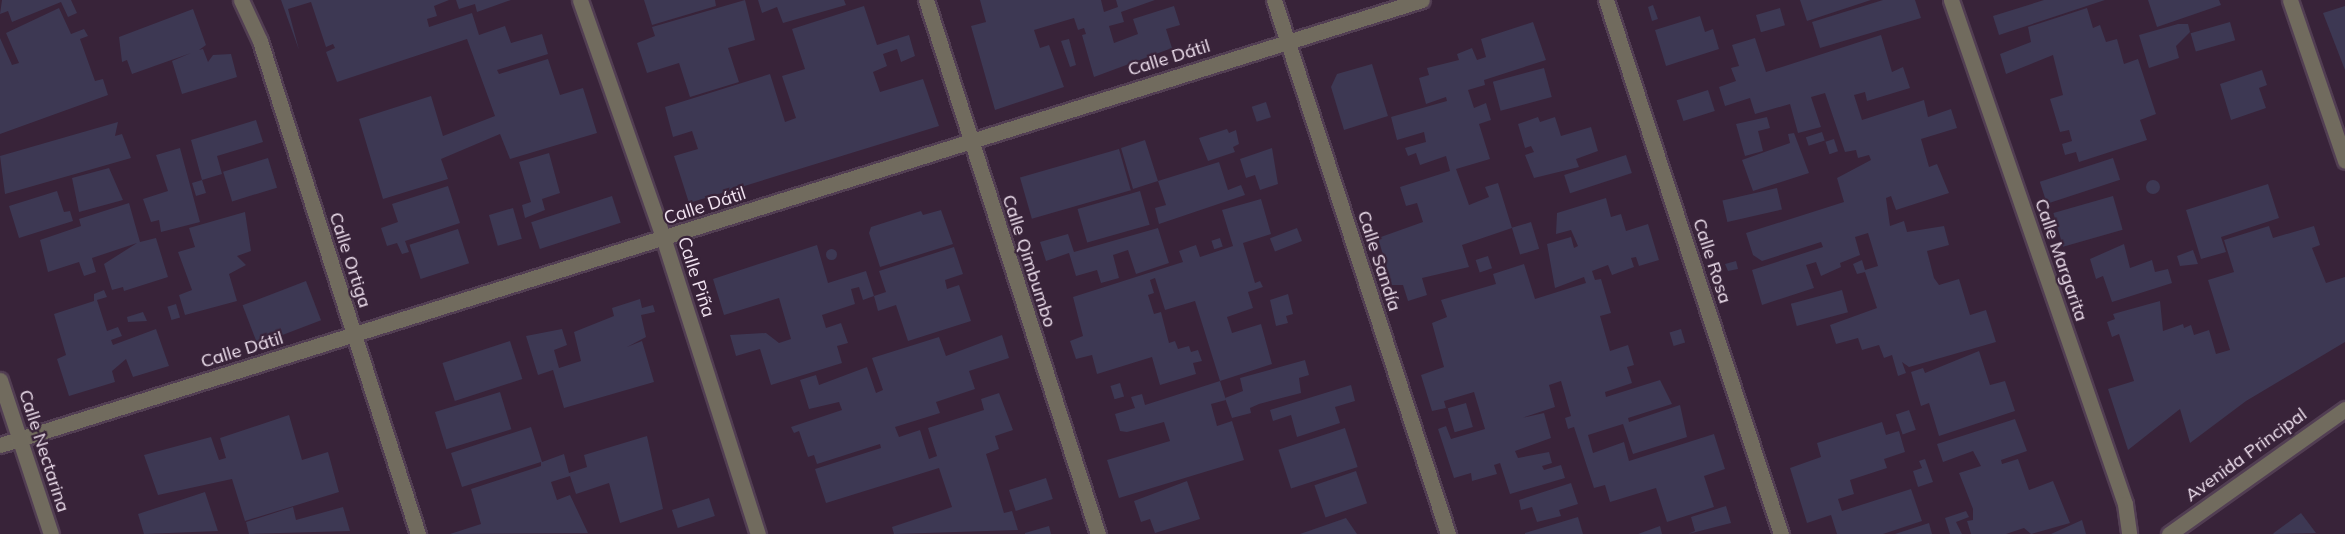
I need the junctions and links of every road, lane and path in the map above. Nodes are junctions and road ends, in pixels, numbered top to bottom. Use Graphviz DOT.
graph roads {
  1 [pos="241,0"];
  2 [pos="580,0"];
  3 [pos="926,0"];
  4 [pos="1274,0"];
  5 [pos="1422,0"];
  6 [pos="1606,0"];
  7 [pos="1952,0"];
  8 [pos="2289,0"];
  9 [pos="1287,42"];
  10 [pos="970,141"];
  11 [pos="2345,161"];
  12 [pos="664,240"];
  13 [pos="354,337"];
  14 [pos="0,380"];
  15 [pos="2345,409"];
  16 [pos="21,437"];
  17 [pos="0,445"];
  18 [pos="51,534"];
  19 [pos="418,534"];
  20 [pos="758,534"];
  21 [pos="1098,534"];
  22 [pos="1448,534"];
  23 [pos="1781,534"];
  24 [pos="2129,534"];
  25 [pos="2169,534"];
  1 -- 13 [label="street, Calle Ortiga"];
  2 -- 12 [label="street, Calle Piña"];
  3 -- 10 [label="street, Calle Qimbumbo"];
  4 -- 9 [label="street, Calle Sandía"];
  5 -- 9 [label="street, Calle Dátil"];
  6 -- 23 [label="street, Calle Rosa"];
  7 -- 24 [label="street, Calle Margarita"];
  8 -- 11 [label="street"];
  9 -- 10 [label="street, Calle Dátil"];
  9 -- 22 [label="street, Calle Sandía"];
  10 -- 12 [label="street, Calle Dátil"];
  10 -- 21 [label="street, Calle Qimbumbo"];
  12 -- 13 [label="street, Calle Dátil"];
  12 -- 20 [label="street, Calle Piña"];
  13 -- 16 [label="street, Calle Dátil"];
  13 -- 19 [label="street, Calle Ortiga"];
  14 -- 16 [label="street, Calle Nectarina"];
  15 -- 25 [label="street, Avenida Principal"];
  16 -- 17 [label="street, Calle Dátil"];
  16 -- 18 [label="street, Calle Nectarina"];
}
